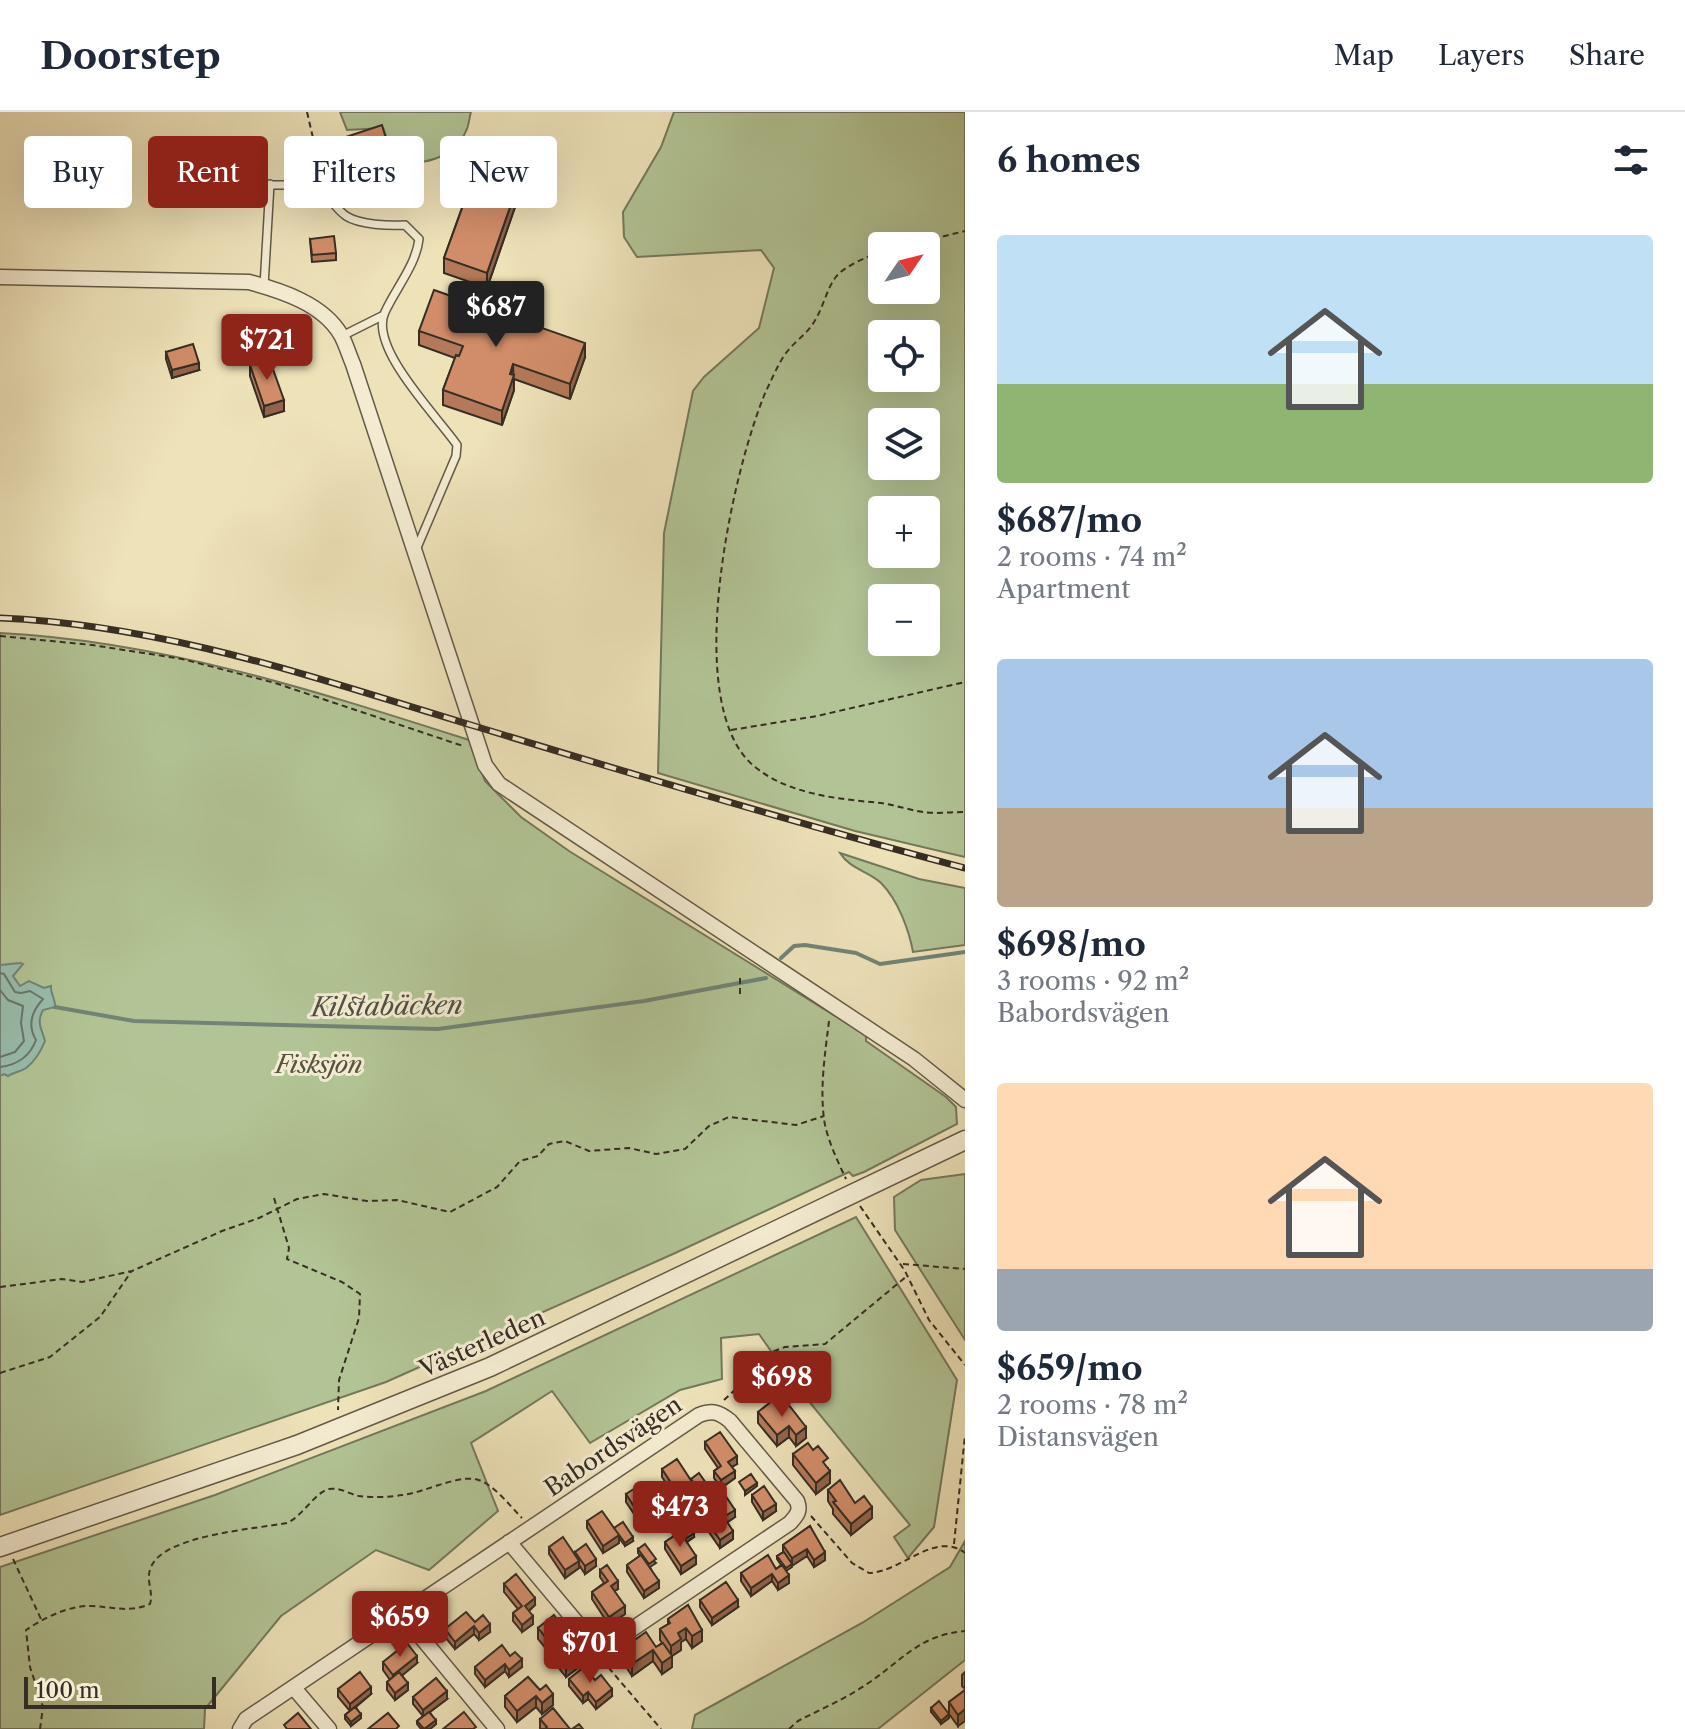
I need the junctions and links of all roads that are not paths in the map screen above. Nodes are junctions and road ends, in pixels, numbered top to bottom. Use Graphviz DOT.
graph roads {
  1 [pos="270,184"];
  2 [pos="0,277"];
  3 [pos="264,286"];
  4 [pos="382,316"];
  5 [pos="342,336"];
  6 [pos="416,552"];
  7 [pos="965,1100"];
  8 [pos="965,1140"];
  9 [pos="509,1542"];
  10 [pos="2,1546"];
  11 [pos="402,1614"];
  12 [pos="294,1688"];
  13 [pos="240,1729"];
  14 [pos="329,1729"];
  15 [pos="497,1729"];
  1 -- 3 [label="lane"];
  1 -- 4 [label="lane"];
  2 -- 3 [label="street"];
  3 -- 5 [label="street"];
  4 -- 5 [label="lane"];
  4 -- 6 [label="lane"];
  5 -- 6 [label="street"];
  6 -- 7 [label="street"];
  8 -- 10 [label="street, Västerleden"];
  9 -- 9 [label="street, Babordsvägen"];
  9 -- 11 [label="street, Babordsvägen"];
  11 -- 12 [label="street, Babordsvägen"];
  11 -- 15 [label="street"];
  12 -- 13 [label="street, Babordsvägen"];
  12 -- 14 [label="street"];
}
